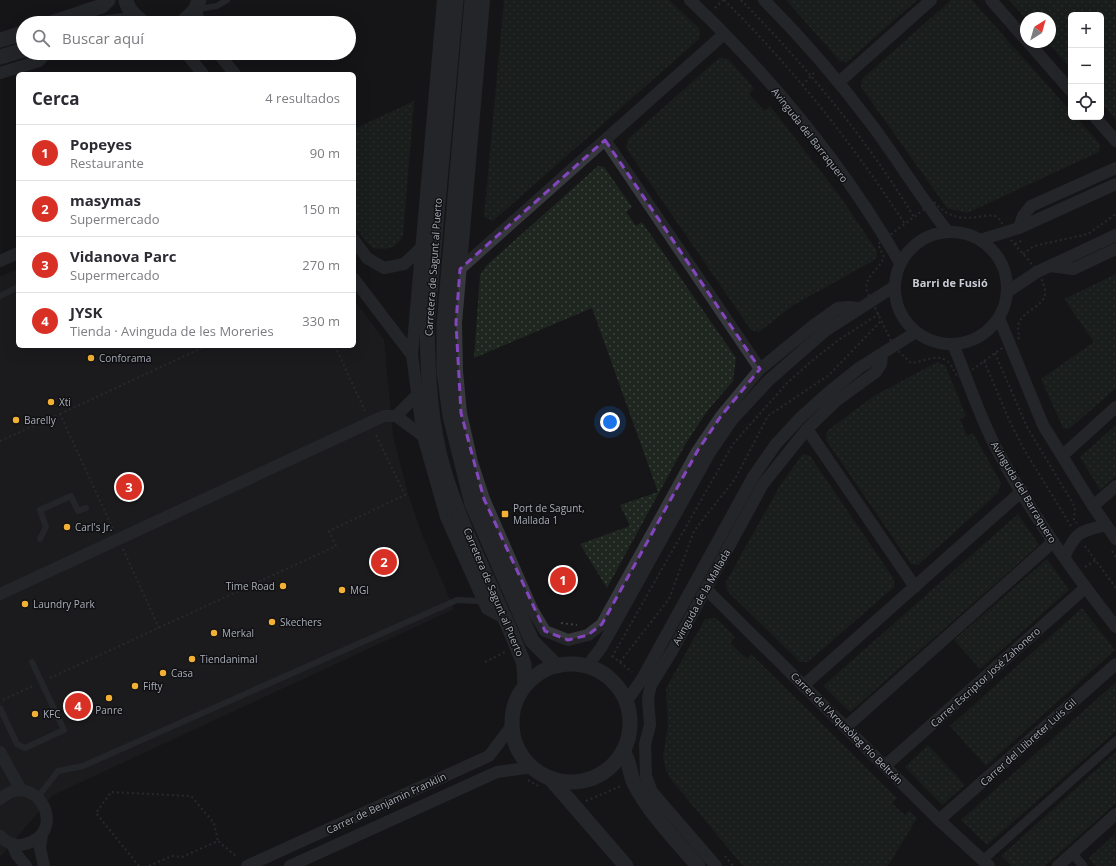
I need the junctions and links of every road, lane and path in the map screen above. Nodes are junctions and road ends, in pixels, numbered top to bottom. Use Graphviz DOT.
graph roads {
  1 [pos="108,0"];
  2 [pos="126,0"];
  3 [pos="227,0"];
  4 [pos="443,0"];
  5 [pos="456,0"];
  6 [pos="472,0"];
  7 [pos="484,0"];
  8 [pos="690,0"];
  9 [pos="724,0"];
  10 [pos="742,0"];
  11 [pos="764,0"];
  12 [pos="931,0"];
  13 [pos="991,0"];
  14 [pos="198,11"];
  15 [pos="72,16"];
  16 [pos="137,16"];
  17 [pos="1020,33"];
  18 [pos="16,34"];
  19 [pos="724,34"];
  20 [pos="0,40"];
  21 [pos="1033,48"];
  22 [pos="16,52"];
  23 [pos="0,57"];
  24 [pos="40,60"];
  25 [pos="192,60"];
  26 [pos="224,60"];
  27 [pos="823,65"];
  28 [pos="201,72"];
  29 [pos="233,72"];
  30 [pos="0,73"];
  31 [pos="811,76"];
  32 [pos="839,82"];
  33 [pos="802,85"];
  34 [pos="1068,87"];
  35 [pos="1097,120"];
  36 [pos="604,140"];
  37 [pos="1116,141"];
  38 [pos="1116,168"];
  39 [pos="1116,184"];
  40 [pos="928,206"];
  41 [pos="1116,214"];
  42 [pos="914,217"];
  43 [pos="905,224"];
  44 [pos="1019,228"];
  45 [pos="948,232"];
  46 [pos="1006,232"];
  47 [pos="1116,235"];
  48 [pos="886,239"];
  49 [pos="980,240"];
  50 [pos="356,243"];
  51 [pos="420,249"];
  52 [pos="1116,249"];
  53 [pos="16,254"];
  54 [pos="1023,254"];
  55 [pos="0,261"];
  56 [pos="900,263"];
  57 [pos="1050,266"];
  58 [pos="460,269"];
  59 [pos="1037,272"];
  60 [pos="356,282"];
  61 [pos="895,286"];
  62 [pos="16,288"];
  63 [pos="1007,292"];
  64 [pos="0,296"];
  65 [pos="872,301"];
  66 [pos="860,308"];
  67 [pos="879,314"];
  68 [pos="999,318"];
  69 [pos="916,332"];
  70 [pos="1009,343"];
  71 [pos="953,344"];
  72 [pos="894,346"];
  73 [pos="202,348"];
  74 [pos="336,348"];
  75 [pos="995,353"];
  76 [pos="882,354"];
  77 [pos="412,355"];
  78 [pos="984,361"];
  79 [pos="760,369"];
  80 [pos="966,375"];
  81 [pos="418,394"];
  82 [pos="1116,407"];
  83 [pos="60,414"];
  84 [pos="396,416"];
  85 [pos="370,422"];
  86 [pos="807,429"];
  87 [pos="423,436"];
  88 [pos="1063,455"];
  89 [pos="1116,486"];
  90 [pos="1022,491"];
  91 [pos="1093,506"];
  92 [pos="86,508"];
  93 [pos="1106,525"];
  94 [pos="1080,533"];
  95 [pos="40,539"];
  96 [pos="1053,542"];
  97 [pos="1112,542"];
  98 [pos="1064,557"];
  99 [pos="1116,557"];
  100 [pos="914,587"];
  101 [pos="1116,587"];
  102 [pos="1085,588"];
  103 [pos="706,589"];
  104 [pos="0,594"];
  105 [pos="526,596"];
  106 [pos="614,602"];
  107 [pos="487,609"];
  108 [pos="1104,612"];
  109 [pos="1116,613"];
  110 [pos="522,616"];
  111 [pos="619,616"];
  112 [pos="506,619"];
  113 [pos="1116,627"];
  114 [pos="517,646"];
  115 [pos="601,648"];
  116 [pos="672,651"];
  117 [pos="655,656"];
  118 [pos="612,657"];
  119 [pos="32,662"];
  120 [pos="485,662"];
  121 [pos="1116,664"];
  122 [pos="557,666"];
  123 [pos="587,666"];
  124 [pos="642,680"];
  125 [pos="42,682"];
  126 [pos="525,686"];
  127 [pos="803,686"];
  128 [pos="0,701"];
  129 [pos="626,702"];
  130 [pos="0,708"];
  131 [pos="512,724"];
  132 [pos="846,727"];
  133 [pos="1116,741"];
  134 [pos="624,751"];
  135 [pos="0,752"];
  136 [pos="885,766"];
  137 [pos="533,767"];
  138 [pos="550,778"];
  139 [pos="21,790"];
  140 [pos="38,797"];
  141 [pos="0,799"];
  142 [pos="1116,815"];
  143 [pos="655,816"];
  144 [pos="940,820"];
  145 [pos="678,822"];
  146 [pos="42,834"];
  147 [pos="0,836"];
  148 [pos="218,841"];
  149 [pos="12,844"];
  150 [pos="723,854"];
  151 [pos="1072,854"];
  152 [pos="237,857"];
  153 [pos="986,863"];
  154 [pos="26,866"];
  155 [pos="44,866"];
  156 [pos="139,866"];
  157 [pos="148,866"];
  158 [pos="247,866"];
  159 [pos="290,866"];
  160 [pos="626,866"];
  161 [pos="698,866"];
  162 [pos="716,866"];
  163 [pos="733,866"];
  164 [pos="1058,866"];
  165 [pos="1083,866"];
  1 -- 15 [label="street"];
  2 -- 16 [label="street"];
  3 -- 14 [label="lane"];
  4 -- 51 [label="street"];
  5 -- 112 [label="street, Carretera de Sagunt al Puerto"];
  6 -- 110 [label="street, Carretera de Sagunt al Puerto"];
  7 -- 58 [label="street"];
  8 -- 19 [label="street, Avinguda del Barraquero"];
  9 -- 33 [label="path"];
  10 -- 31 [label="path"];
  11 -- 27 [label="street"];
  12 -- 32 [label="street"];
  13 -- 17 [label="street"];
  18 -- 20 [label="street"];
  19 -- 36 [label="street"];
  19 -- 48 [label="street, Avinguda del Barraquero"];
  21 -- 34 [label="street"];
  22 -- 23 [label="street"];
  24 -- 30 [label="street"];
  25 -- 28 [label="street"];
  26 -- 29 [label="street"];
  27 -- 31 [label="path"];
  27 -- 32 [label="street"];
  31 -- 33 [label="path"];
  31 -- 42 [label="path"];
  32 -- 40 [label="street"];
  33 -- 43 [label="path"];
  35 -- 37 [label="street"];
  36 -- 58 [label="street"];
  36 -- 79 [label="street"];
  38 -- 44 [label="street"];
  39 -- 44 [label="street"];
  40 -- 42 [label="path"];
  40 -- 45 [label="street"];
  40 -- 46 [label="path"];
  41 -- 54 [label="path"];
  42 -- 43 [label="path"];
  43 -- 48 [label="path"];
  44 -- 46 [label="street"];
  45 -- 49 [label="street"];
  45 -- 56 [label="street"];
  46 -- 49 [label="street"];
  46 -- 54 [label="path"];
  47 -- 57 [label="street"];
  48 -- 56 [label="street, Avinguda del Barraquero"];
  48 -- 65 [label="path"];
  49 -- 63 [label="street"];
  50 -- 51 [label="street"];
  51 -- 77 [label="street"];
  52 -- 57 [label="street"];
  53 -- 55 [label="street"];
  54 -- 59 [label="path"];
  56 -- 61 [label="street"];
  57 -- 59 [label="street"];
  58 -- 105 [label="street"];
  59 -- 63 [label="street"];
  59 -- 70 [label="path"];
  60 -- 77 [label="street"];
  61 -- 65 [label="street"];
  61 -- 69 [label="street"];
  62 -- 64 [label="lane"];
  63 -- 68 [label="street"];
  65 -- 66 [label="street"];
  65 -- 67 [label="path"];
  66 -- 79 [label="street"];
  66 -- 111 [label="street"];
  67 -- 72 [label="path"];
  67 -- 118 [label="path"];
  68 -- 70 [label="street"];
  68 -- 71 [label="street"];
  69 -- 71 [label="street"];
  69 -- 72 [label="street, Avinguda de la Mallada"];
  70 -- 75 [label="path"];
  70 -- 88 [label="street"];
  71 -- 80 [label="street, Avinguda del Barraquero"];
  72 -- 76 [label="street, Avinguda de la Mallada"];
  72 -- 80 [label="path"];
  73 -- 83 [label="path"];
  74 -- 85 [label="path"];
  75 -- 78 [label="path"];
  75 -- 94 [label="path"];
  76 -- 86 [label="street, Avinguda de la Mallada"];
  76 -- 117 [label="street, Avinguda de la Mallada"];
  77 -- 81 [label="street"];
  78 -- 80 [label="path"];
  78 -- 94 [label="path"];
  79 -- 106 [label="street"];
  80 -- 90 [label="street, Avinguda del Barraquero"];
  81 -- 84 [label="street"];
  81 -- 87 [label="street"];
  82 -- 88 [label="street"];
  84 -- 85 [label="street"];
  84 -- 87 [label="street"];
  85 -- 104 [label="street"];
  85 -- 125 [label="path"];
  86 -- 100 [label="street"];
  86 -- 103 [label="street, Avinguda de la Mallada"];
  87 -- 107 [label="street"];
  88 -- 91 [label="street"];
  89 -- 91 [label="street"];
  90 -- 96 [label="street, Avinguda del Barraquero"];
  90 -- 100 [label="street"];
  91 -- 93 [label="street"];
  92 -- 95 [label="lane"];
  93 -- 94 [label="street"];
  93 -- 97 [label="street"];
  94 -- 98 [label="street"];
  94 -- 101 [label="path"];
  96 -- 98 [label="street, Avinguda del Barraquero"];
  96 -- 132 [label="street"];
  97 -- 99 [label="path"];
  98 -- 102 [label="street, Avinguda del Barraquero"];
  100 -- 127 [label="street"];
  102 -- 108 [label="street, Avinguda del Barraquero"];
  102 -- 136 [label="street, Carrer Escriptor José Zahonero"];
  103 -- 116 [label="street, Avinguda de la Mallada"];
  103 -- 127 [label="street, Carrer de l'Arqueòleg Pío Beltrán"];
  105 -- 106 [label="street"];
  105 -- 110 [label="street"];
  106 -- 111 [label="street"];
  107 -- 112 [label="street"];
  107 -- 140 [label="lane"];
  108 -- 109 [label="street"];
  108 -- 113 [label="street, Avinguda del Barraquero"];
  110 -- 122 [label="street, Carretera de Sagunt al Puerto"];
  111 -- 115 [label="street"];
  112 -- 114 [label="street, Carretera de Sagunt al Puerto"];
  114 -- 120 [label="path"];
  114 -- 126 [label="street, Carretera de Sagunt al Puerto"];
  115 -- 118 [label="path"];
  115 -- 123 [label="street"];
  116 -- 117 [label="street"];
  116 -- 145 [label="street, Avinguda de la Mallada"];
  117 -- 124 [label="street, Avinguda de la Mallada"];
  118 -- 124 [label="path"];
  119 -- 125 [label="lane"];
  121 -- 144 [label="street, Carrer del Llibreter Luis Gil"];
  122 -- 123 [label="street"];
  122 -- 126 [label="street"];
  123 -- 129 [label="street"];
  124 -- 129 [label="street, Avinguda de la Mallada"];
  125 -- 128 [label="path"];
  125 -- 130 [label="lane"];
  126 -- 131 [label="street"];
  127 -- 132 [label="street, Carrer de l'Arqueòleg Pío Beltrán"];
  129 -- 134 [label="street"];
  131 -- 137 [label="street"];
  131 -- 158 [label="street, Carrer de Benjamin Franklin"];
  132 -- 136 [label="street, Carrer de l'Arqueòleg Pío Beltrán"];
  133 -- 153 [label="street"];
  134 -- 138 [label="street"];
  134 -- 143 [label="street"];
  135 -- 139 [label="street"];
  136 -- 144 [label="street, Carrer de l'Arqueòleg Pío Beltrán"];
  137 -- 138 [label="street"];
  137 -- 159 [label="street, Carrer de Benjamin Franklin"];
  138 -- 160 [label="street"];
  139 -- 140 [label="street"];
  139 -- 141 [label="street"];
  140 -- 146 [label="street"];
  142 -- 151 [label="street"];
  143 -- 145 [label="street"];
  143 -- 161 [label="street"];
  144 -- 153 [label="street, Carrer de l'Arqueòleg Pío Beltrán"];
  145 -- 162 [label="street, Avinguda de la Mallada"];
  146 -- 149 [label="street"];
  146 -- 155 [label="street"];
  147 -- 149 [label="street"];
  148 -- 152 [label="path"];
  148 -- 156 [label="path"];
  148 -- 157 [label="path"];
  149 -- 154 [label="street"];
  150 -- 163 [label="path"];
  151 -- 164 [label="street"];
  151 -- 165 [label="street"];
}
